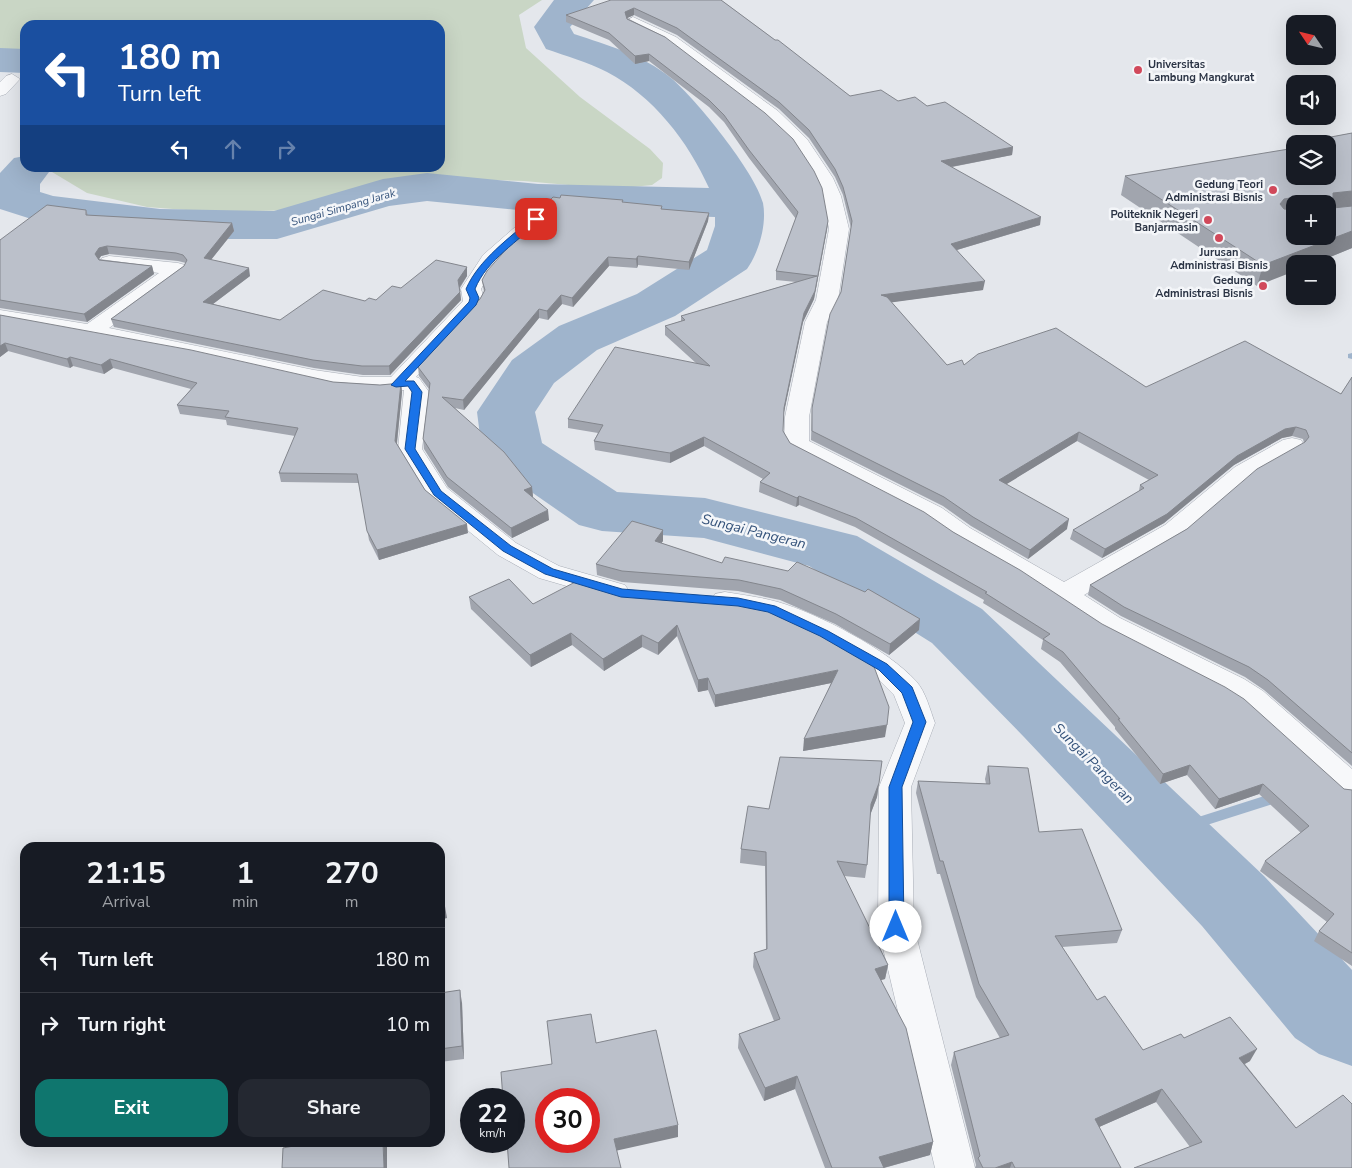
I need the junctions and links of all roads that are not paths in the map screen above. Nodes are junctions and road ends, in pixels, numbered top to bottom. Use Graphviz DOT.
graph roads {
  1 [pos="633,21"];
  2 [pos="12,79"];
  3 [pos="0,91"];
  4 [pos="536,219"];
  5 [pos="109,262"];
  6 [pos="0,316"];
  7 [pos="91,331"];
  8 [pos="396,385"];
  9 [pos="1292,445"];
  10 [pos="642,594"];
  11 [pos="1063,595"];
  12 [pos="700,599"];
  13 [pos="1352,788"];
  14 [pos="955,1168"];
  1 -- 11 [label="street"];
  2 -- 3 [label="street"];
  4 -- 8 [label="street"];
  5 -- 7 [label="street"];
  6 -- 7 [label="street"];
  7 -- 8 [label="street"];
  8 -- 10 [label="street"];
  9 -- 11 [label="street"];
  11 -- 13 [label="street"];
  12 -- 14 [label="street"];
}
